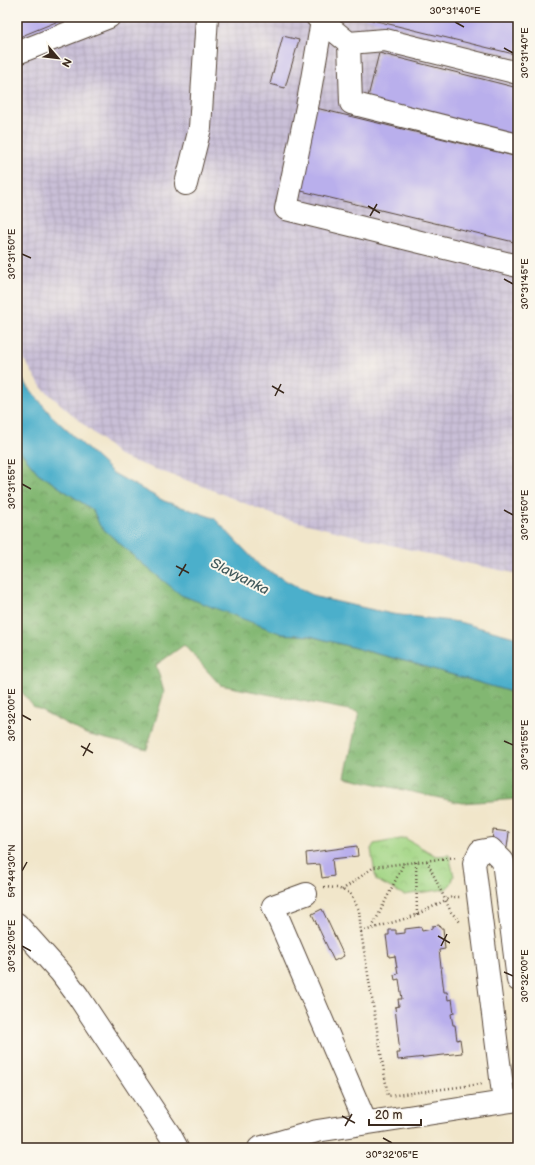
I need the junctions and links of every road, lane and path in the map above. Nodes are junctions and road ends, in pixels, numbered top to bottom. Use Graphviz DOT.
graph roads {
  1 [pos="109,17"];
  2 [pos="207,17"];
  3 [pos="320,19"];
  4 [pos="349,43"];
  5 [pos="17,53"];
  6 [pos="518,73"];
  7 [pos="518,145"];
  8 [pos="186,184"];
  9 [pos="518,266"];
  10 [pos="458,857"];
  11 [pos="427,861"];
  12 [pos="416,862"];
  13 [pos="404,863"];
  14 [pos="342,890"];
  15 [pos="306,894"];
  16 [pos="464,898"];
  17 [pos="446,900"];
  18 [pos="417,915"];
  19 [pos="17,924"];
  20 [pos="466,927"];
  21 [pos="372,929"];
  22 [pos="361,932"];
  23 [pos="518,980"];
  24 [pos="508,1095"];
  25 [pos="366,1123"];
  26 [pos="177,1148"];
  27 [pos="259,1148"];
  1 -- 5 [label="street"];
  2 -- 8 [label="street"];
  3 -- 4 [label="street"];
  3 -- 9 [label="street"];
  4 -- 6 [label="street"];
  4 -- 7 [label="street"];
  10 -- 11 [label="path"];
  11 -- 12 [label="path"];
  11 -- 17 [label="path"];
  12 -- 13 [label="path"];
  12 -- 18 [label="path"];
  13 -- 14 [label="path"];
  13 -- 21 [label="path"];
  14 -- 15 [label="path"];
  14 -- 22 [label="path"];
  15 -- 25 [label="street"];
  16 -- 17 [label="path"];
  17 -- 18 [label="path"];
  17 -- 20 [label="path"];
  18 -- 21 [label="path"];
  19 -- 26 [label="street"];
  21 -- 22 [label="path"];
  22 -- 24 [label="path"];
  23 -- 24 [label="street"];
  24 -- 25 [label="street"];
  25 -- 27 [label="street"];
}
